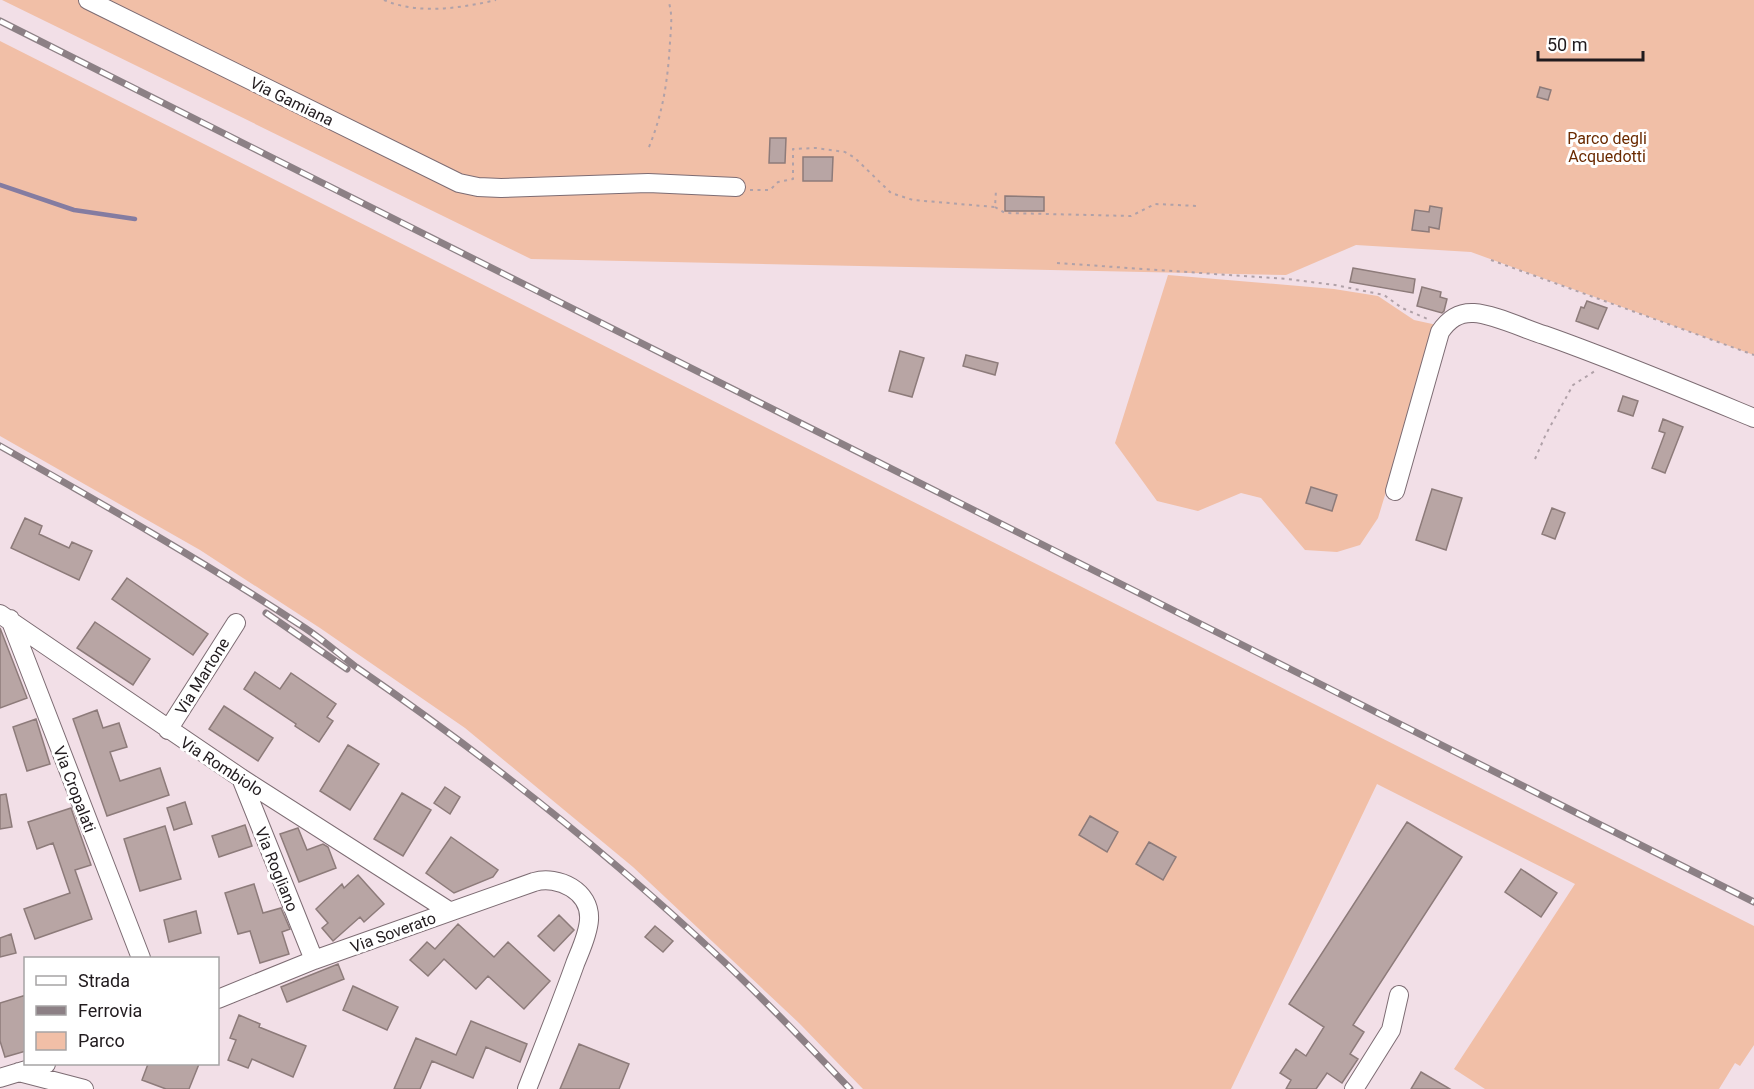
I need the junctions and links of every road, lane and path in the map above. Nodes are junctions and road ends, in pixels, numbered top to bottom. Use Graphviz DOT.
graph roads {
  1 [pos="88,0"];
  2 [pos="384,0"];
  3 [pos="496,0"];
  4 [pos="668,0"];
  5 [pos="649,147"];
  6 [pos="736,187"];
  7 [pos="996,190"];
  8 [pos="1197,206"];
  9 [pos="995,207"];
  10 [pos="1491,260"];
  11 [pos="1057,264"];
  12 [pos="1448,321"];
  13 [pos="1754,355"];
  14 [pos="1612,359"];
  15 [pos="1754,418"];
  16 [pos="1536,459"];
  17 [pos="1395,491"];
  18 [pos="5,616"];
  19 [pos="236,623"];
  20 [pos="168,730"];
  21 [pos="241,778"];
  22 [pos="449,911"];
  23 [pos="141,957"];
  24 [pos="314,960"];
  25 [pos="1399,995"];
  26 [pos="219,999"];
  27 [pos="43,1065"];
  28 [pos="19,1072"];
  29 [pos="0,1078"];
  30 [pos="84,1089"];
  31 [pos="527,1089"];
  32 [pos="1354,1089"];
  1 -- 6 [label="street, Via Gamiana"];
  2 -- 3 [label="path"];
  4 -- 5 [label="path"];
  6 -- 9 [label="path"];
  7 -- 9 [label="path"];
  8 -- 9 [label="path"];
  10 -- 13 [label="path"];
  11 -- 12 [label="path"];
  12 -- 14 [label="street"];
  12 -- 17 [label="street"];
  14 -- 15 [label="street"];
  14 -- 16 [label="path"];
  18 -- 20 [label="street, Via Rombiolo"];
  18 -- 23 [label="street, Via Cropalati"];
  19 -- 20 [label="street, Via Martone"];
  20 -- 21 [label="street, Via Rombiolo"];
  21 -- 22 [label="street, Via Rombiolo"];
  21 -- 24 [label="street, Via Rogliano"];
  22 -- 24 [label="street, Via Soverato"];
  22 -- 31 [label="street, Via Soverato"];
  24 -- 26 [label="street, Via Soverato"];
  25 -- 32 [label="street"];
  27 -- 28 [label="street"];
  28 -- 29 [label="street"];
  28 -- 30 [label="street"];
}
